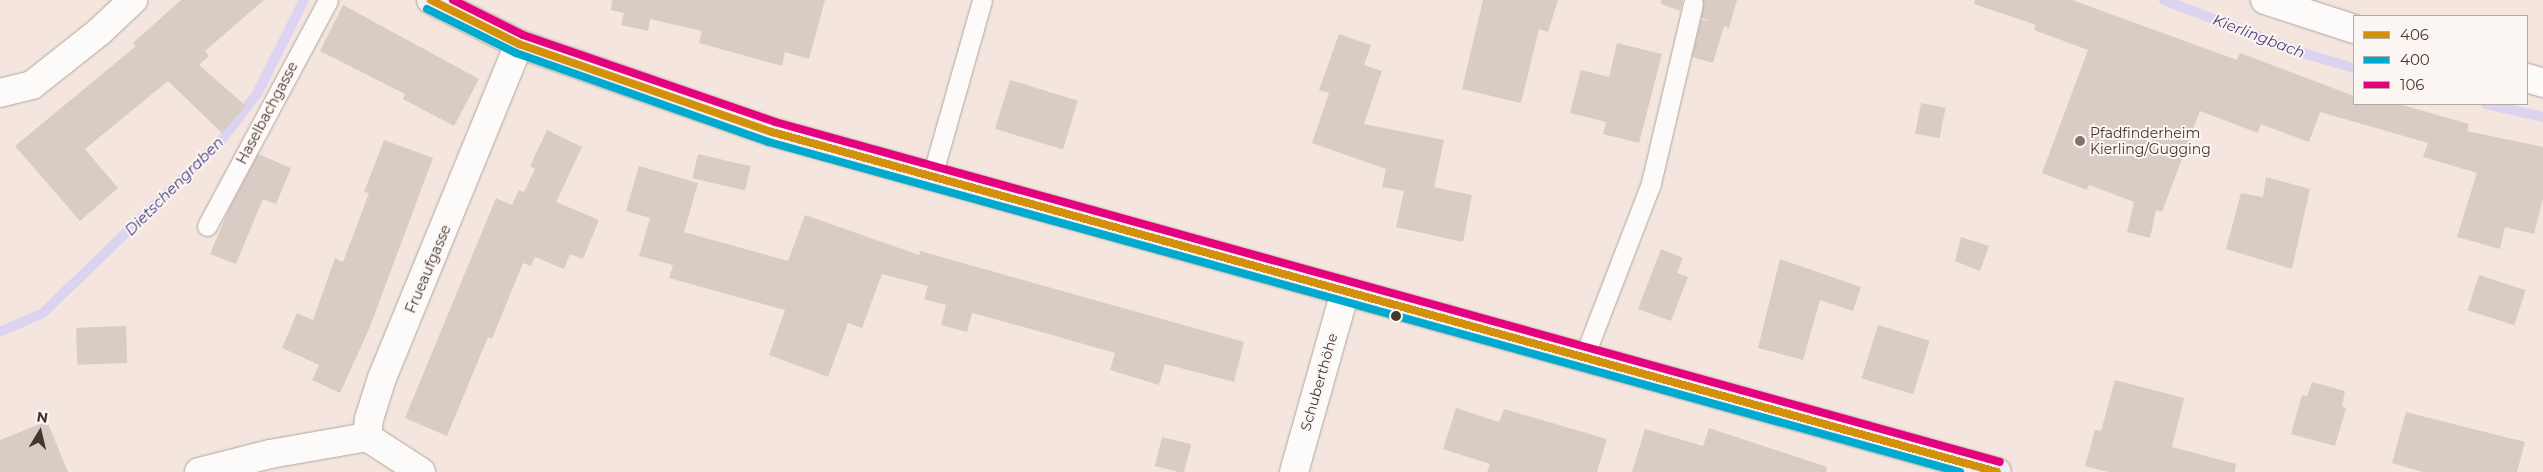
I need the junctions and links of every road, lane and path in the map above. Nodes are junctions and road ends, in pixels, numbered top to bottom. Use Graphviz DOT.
graph roads {
  1 [pos="133,0"];
  2 [pos="328,0"];
  3 [pos="431,0"];
  4 [pos="982,0"];
  5 [pos="2265,0"];
  6 [pos="1693,4"];
  7 [pos="2353,29"];
  8 [pos="519,44"];
  9 [pos="2528,78"];
  10 [pos="2543,82"];
  11 [pos="0,93"];
  12 [pos="932,176"];
  13 [pos="207,226"];
  14 [pos="1345,292"];
  15 [pos="1584,357"];
  16 [pos="367,437"];
  17 [pos="199,472"];
  18 [pos="421,472"];
  19 [pos="1294,472"];
  20 [pos="1997,472"];
  1 -- 11 [label="street"];
  2 -- 13 [label="lane, Haselbachgasse"];
  3 -- 8 [label="main road"];
  4 -- 12 [label="lane"];
  5 -- 7 [label="street"];
  6 -- 15 [label="lane"];
  8 -- 12 [label="main road"];
  8 -- 16 [label="street, Frueaufgasse"];
  9 -- 10 [label="street"];
  12 -- 14 [label="main road"];
  14 -- 15 [label="main road"];
  14 -- 19 [label="street, Schuberthöhe"];
  15 -- 20 [label="main road"];
  16 -- 17 [label="street"];
  16 -- 18 [label="street"];
}
